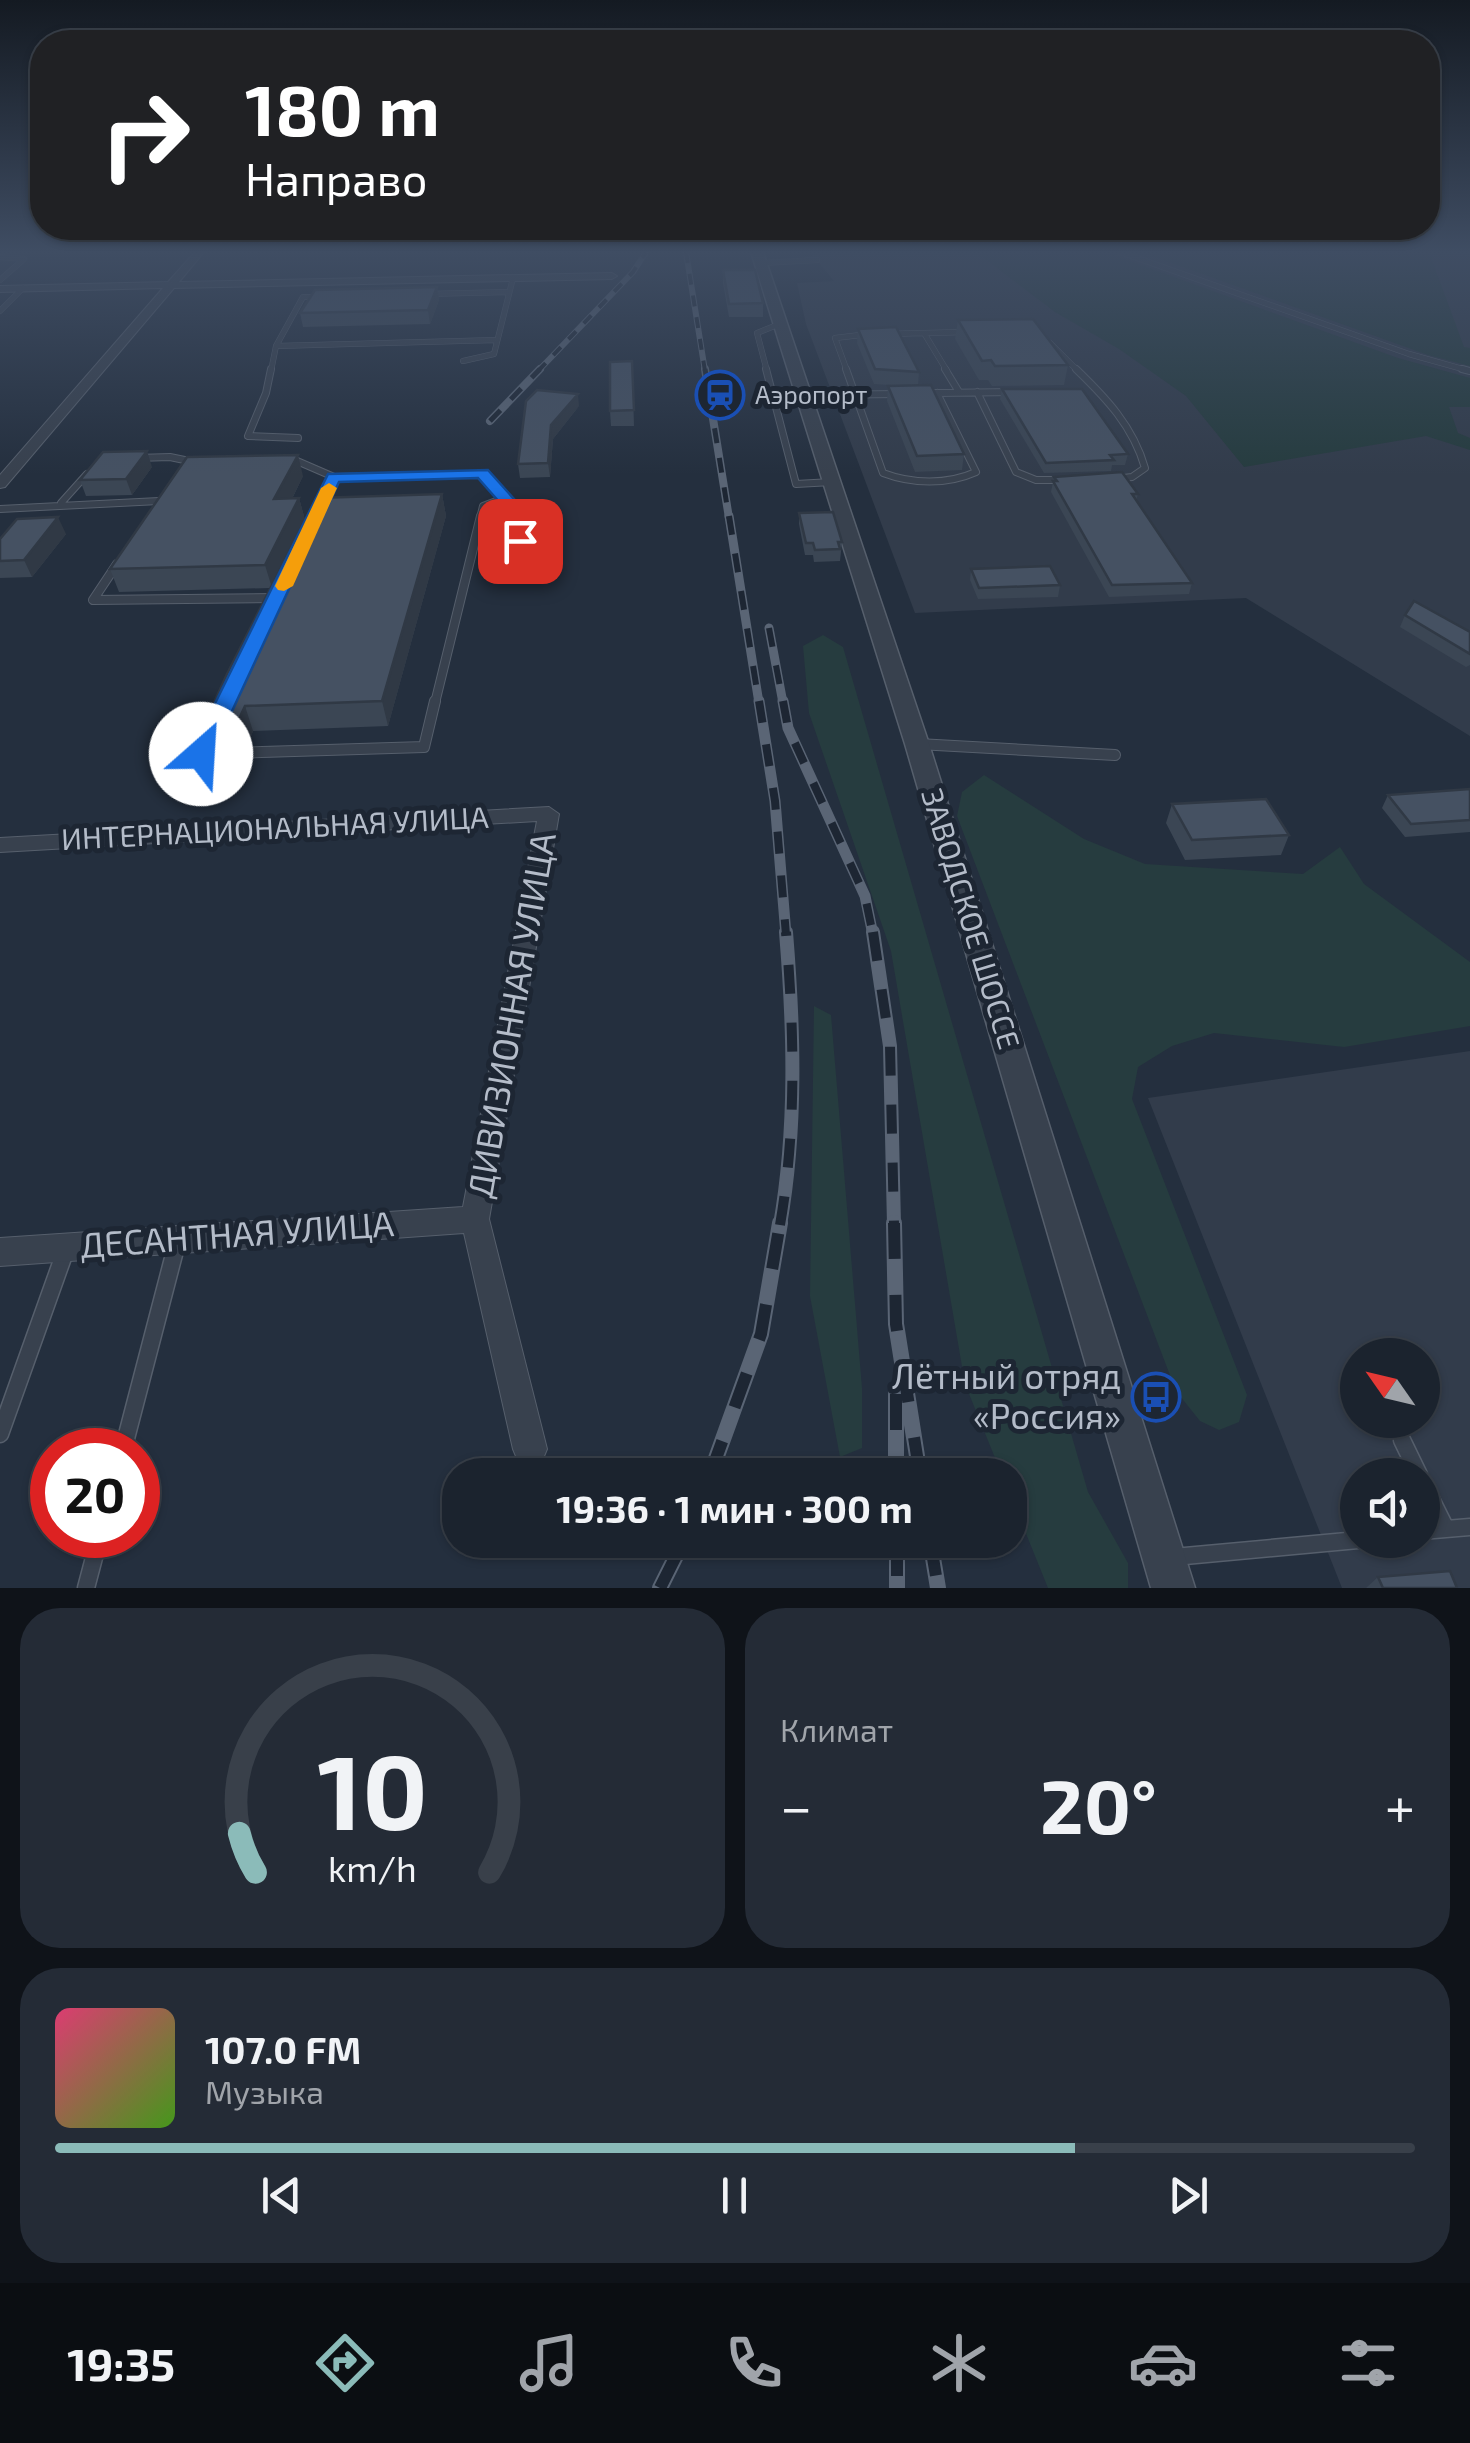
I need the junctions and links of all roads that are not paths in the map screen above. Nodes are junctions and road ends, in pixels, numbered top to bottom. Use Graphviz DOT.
graph roads {
  1 [pos="137,326"];
  2 [pos="287,326"];
  3 [pos="500,326"];
  4 [pos="774,326"];
  5 [pos="783,326"];
  6 [pos="1330,326"];
  7 [pos="978,332"];
  8 [pos="924,333"];
  9 [pos="1044,335"];
  10 [pos="497,340"];
  11 [pos="276,346"];
  12 [pos="463,361"];
  13 [pos="1470,371"];
  14 [pos="1094,391"];
  15 [pos="959,392"];
  16 [pos="977,392"];
  17 [pos="1028,392"];
  18 [pos="1079,392"];
  19 [pos="921,393"];
  20 [pos="937,393"];
  21 [pos="804,394"];
  22 [pos="854,394"];
  23 [pos="904,394"];
  24 [pos="298,438"];
  25 [pos="135,458"];
  26 [pos="99,459"];
  27 [pos="186,462"];
  28 [pos="204,462"];
  29 [pos="278,462"];
  30 [pos="176,475"];
  31 [pos="334,477"];
  32 [pos="1104,479"];
  33 [pos="1070,480"];
  34 [pos="832,482"];
  35 [pos="0,484"];
  36 [pos="168,488"];
  37 [pos="504,498"];
  38 [pos="158,502"];
  39 [pos="61,503"];
  40 [pos="0,509"];
  41 [pos="318,512"];
  42 [pos="148,518"];
  43 [pos="126,551"];
  44 [pos="517,563"];
  45 [pos="286,581"];
  46 [pos="278,598"];
  47 [pos="270,616"];
  48 [pos="227,702"];
  49 [pos="917,744"];
  50 [pos="1115,755"];
  51 [pos="549,814"];
  52 [pos="0,844"];
  53 [pos="475,1218"];
  54 [pos="178,1239"];
  55 [pos="66,1247"];
  56 [pos="0,1252"];
  57 [pos="129,1428"];
  58 [pos="0,1434"];
  59 [pos="1402,1440"];
  60 [pos="530,1450"];
  61 [pos="1411,1458"];
  62 [pos="1440,1516"];
  63 [pos="1470,1527"];
  64 [pos="1446,1528"];
  65 [pos="1440,1529"];
  66 [pos="1340,1543"];
  67 [pos="94,1558"];
  68 [pos="1168,1573"];
  69 [pos="86,1588"];
  1 -- 35 [label="street"];
  2 -- 11 [label="lane"];
  3 -- 10 [label="lane"];
  4 -- 34 [label="lane"];
  5 -- 21 [label="street, ЗАВОДСКОЕ ШОССЕ"];
  6 -- 13 [label="lane"];
  7 -- 8 [label="lane"];
  8 -- 15 [label="lane"];
  8 -- 22 [label="lane"];
  9 -- 14 [label="lane"];
  10 -- 11 [label="lane"];
  10 -- 12 [label="lane"];
  11 -- 24 [label="lane"];
  14 -- 18 [label="lane"];
  14 -- 32 [label="lane"];
  15 -- 16 [label="lane"];
  15 -- 20 [label="lane"];
  16 -- 17 [label="lane"];
  16 -- 33 [label="lane"];
  19 -- 20 [label="lane"];
  20 -- 22 [label="lane"];
  21 -- 22 [label="lane"];
  21 -- 34 [label="street, ЗАВОДСКОЕ ШОССЕ"];
  22 -- 23 [label="lane"];
  25 -- 27 [label="lane"];
  26 -- 39 [label="lane"];
  27 -- 28 [label="lane"];
  27 -- 30 [label="lane"];
  29 -- 31 [label="lane"];
  31 -- 37 [label="lane"];
  31 -- 41 [label="lane"];
  34 -- 49 [label="street, ЗАВОДСКОЕ ШОССЕ"];
  36 -- 38 [label="lane"];
  37 -- 44 [label="lane"];
  37 -- 48 [label="lane"];
  38 -- 39 [label="lane"];
  38 -- 42 [label="lane"];
  39 -- 40 [label="lane"];
  43 -- 46 [label="lane"];
  45 -- 46 [label="lane"];
  46 -- 47 [label="lane"];
  49 -- 50 [label="lane"];
  49 -- 68 [label="street, ЗАВОДСКОЕ ШОССЕ"];
  51 -- 52 [label="street, ИНТЕРНАЦИОНАЛЬНАЯ УЛИЦА"];
  51 -- 53 [label="street, ДИВИЗИОННАЯ УЛИЦА"];
  53 -- 54 [label="street, ДЕСАНТНАЯ УЛИЦА"];
  53 -- 60 [label="street, ДИВИЗИОННАЯ УЛИЦА"];
  54 -- 55 [label="street, ДЕСАНТНАЯ УЛИЦА"];
  54 -- 57 [label="lane"];
  55 -- 56 [label="street, ДЕСАНТНАЯ УЛИЦА"];
  55 -- 58 [label="lane"];
  59 -- 61 [label="lane"];
  62 -- 64 [label="lane"];
  63 -- 64 [label="lane"];
  64 -- 65 [label="lane"];
  66 -- 68 [label="lane"];
  67 -- 69 [label="lane"];
}
